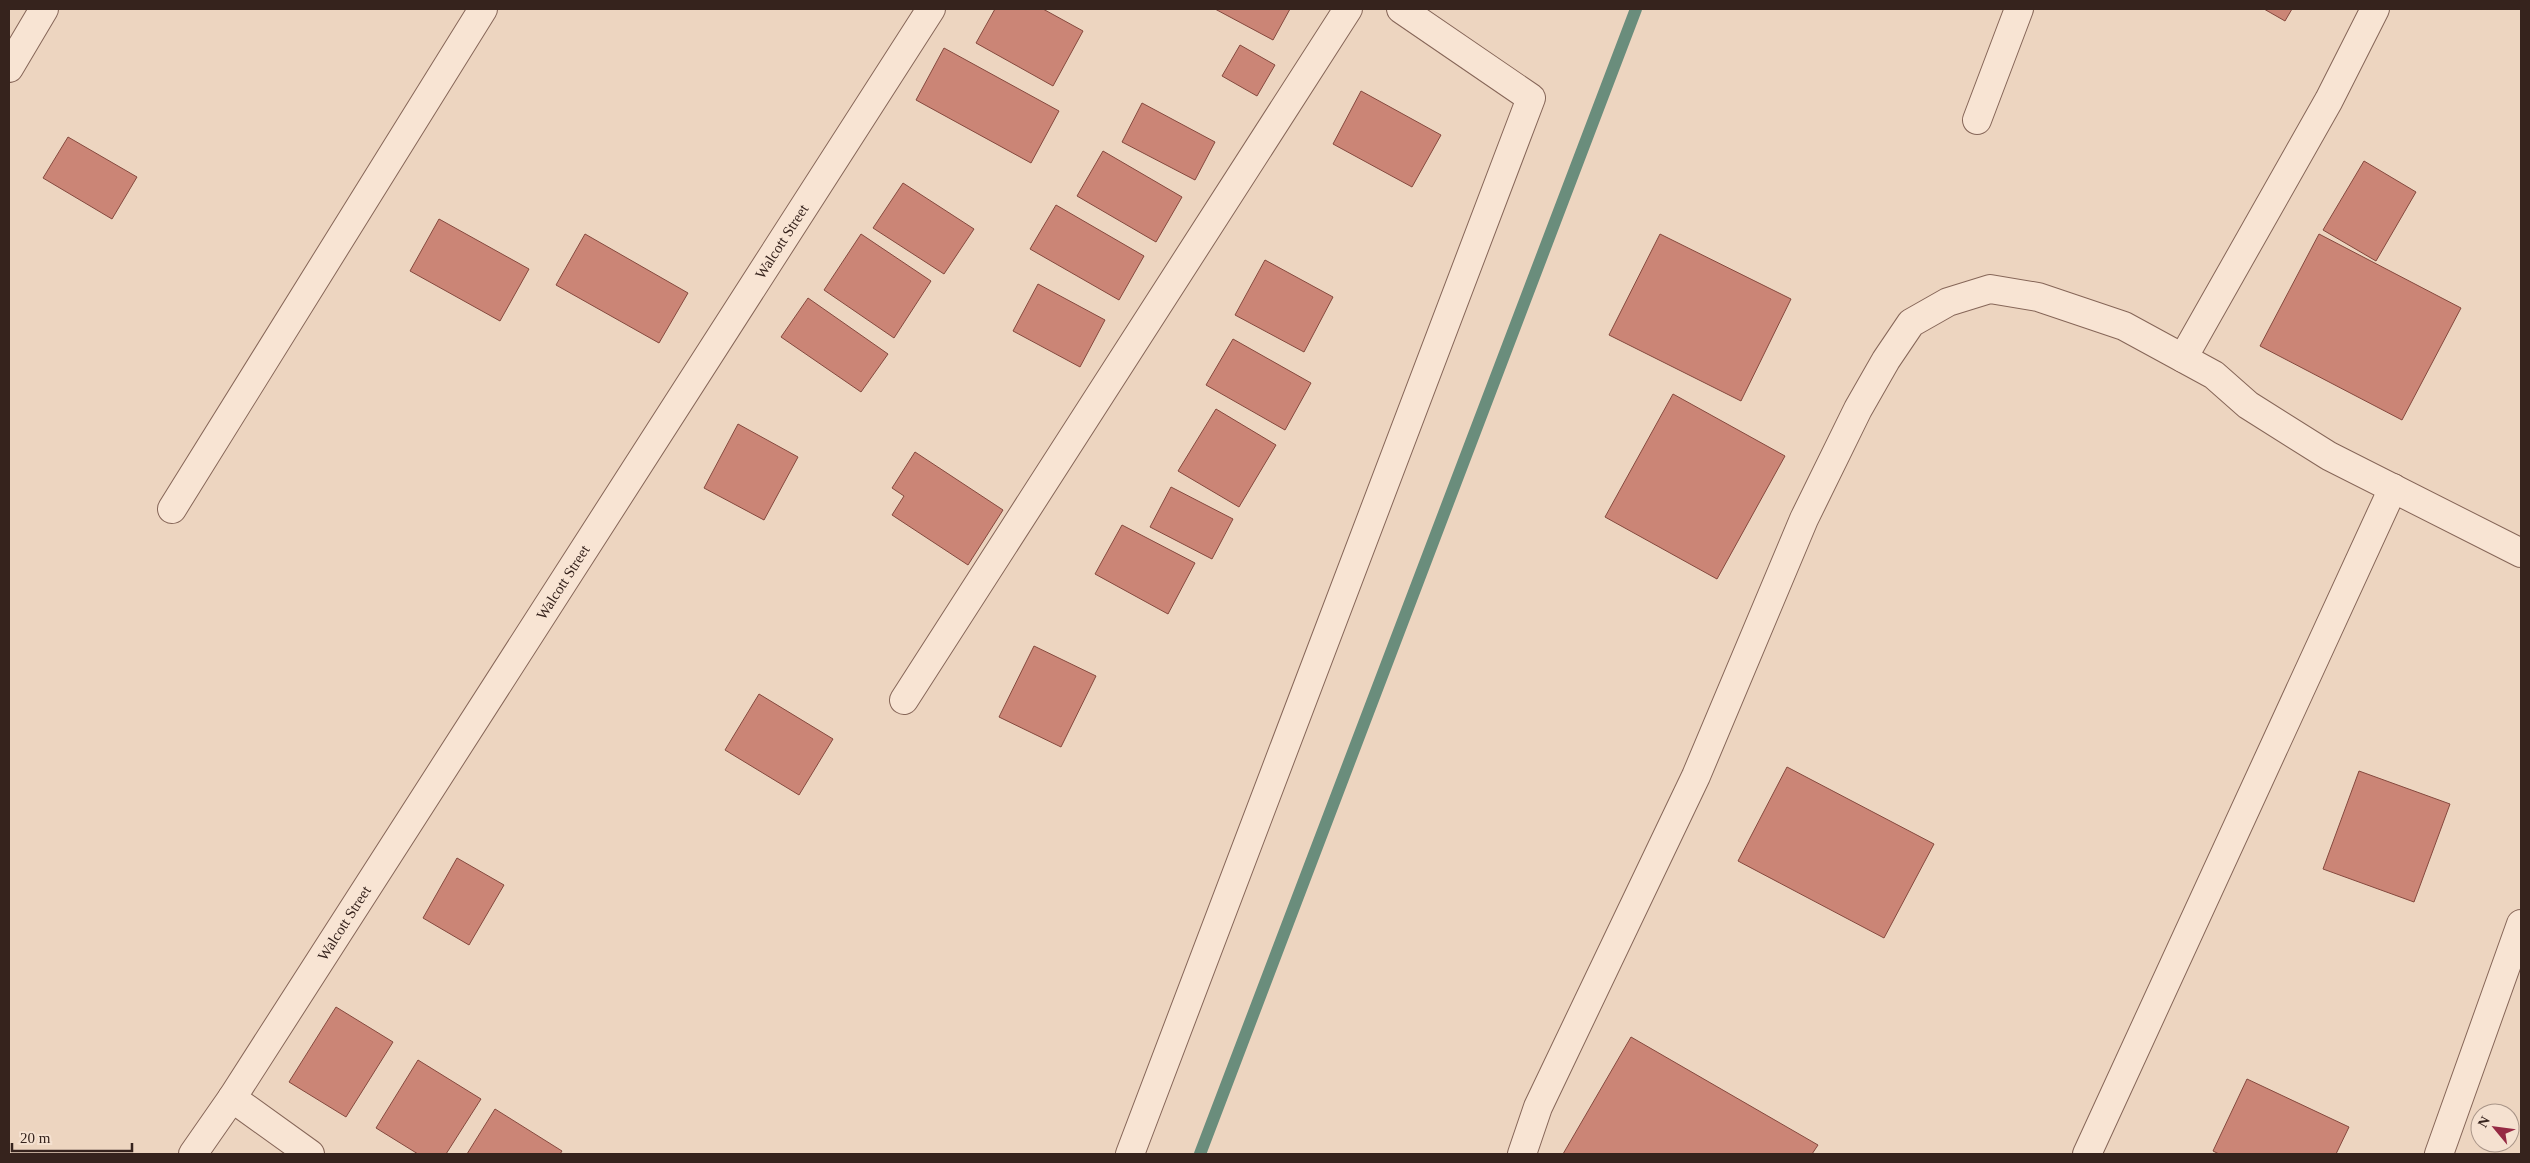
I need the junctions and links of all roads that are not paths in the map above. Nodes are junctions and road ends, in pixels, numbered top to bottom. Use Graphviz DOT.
graph roads {
  1 [pos="44,9"];
  2 [pos="484,9"];
  3 [pos="931,9"];
  4 [pos="1348,9"];
  5 [pos="1402,9"];
  6 [pos="2019,9"];
  7 [pos="2375,9"];
  8 [pos="9,68"];
  9 [pos="1977,120"];
  10 [pos="2183,358"];
  11 [pos="2393,488"];
  12 [pos="172,509"];
  13 [pos="2521,552"];
  14 [pos="904,700"];
  15 [pos="2521,924"];
  16 [pos="232,1098"];
  17 [pos="193,1154"];
  18 [pos="310,1154"];
  19 [pos="1130,1154"];
  20 [pos="1522,1154"];
  21 [pos="2087,1154"];
  22 [pos="2440,1154"];
  1 -- 8 [label="street"];
  2 -- 12 [label="street"];
  3 -- 16 [label="street, Walcott Street"];
  4 -- 14 [label="street"];
  5 -- 19 [label="street"];
  6 -- 9 [label="street"];
  7 -- 10 [label="street"];
  10 -- 11 [label="street"];
  10 -- 20 [label="street"];
  11 -- 13 [label="street"];
  11 -- 21 [label="street"];
  15 -- 22 [label="street"];
  16 -- 17 [label="street, Walcott Street"];
  16 -- 18 [label="street"];
}
